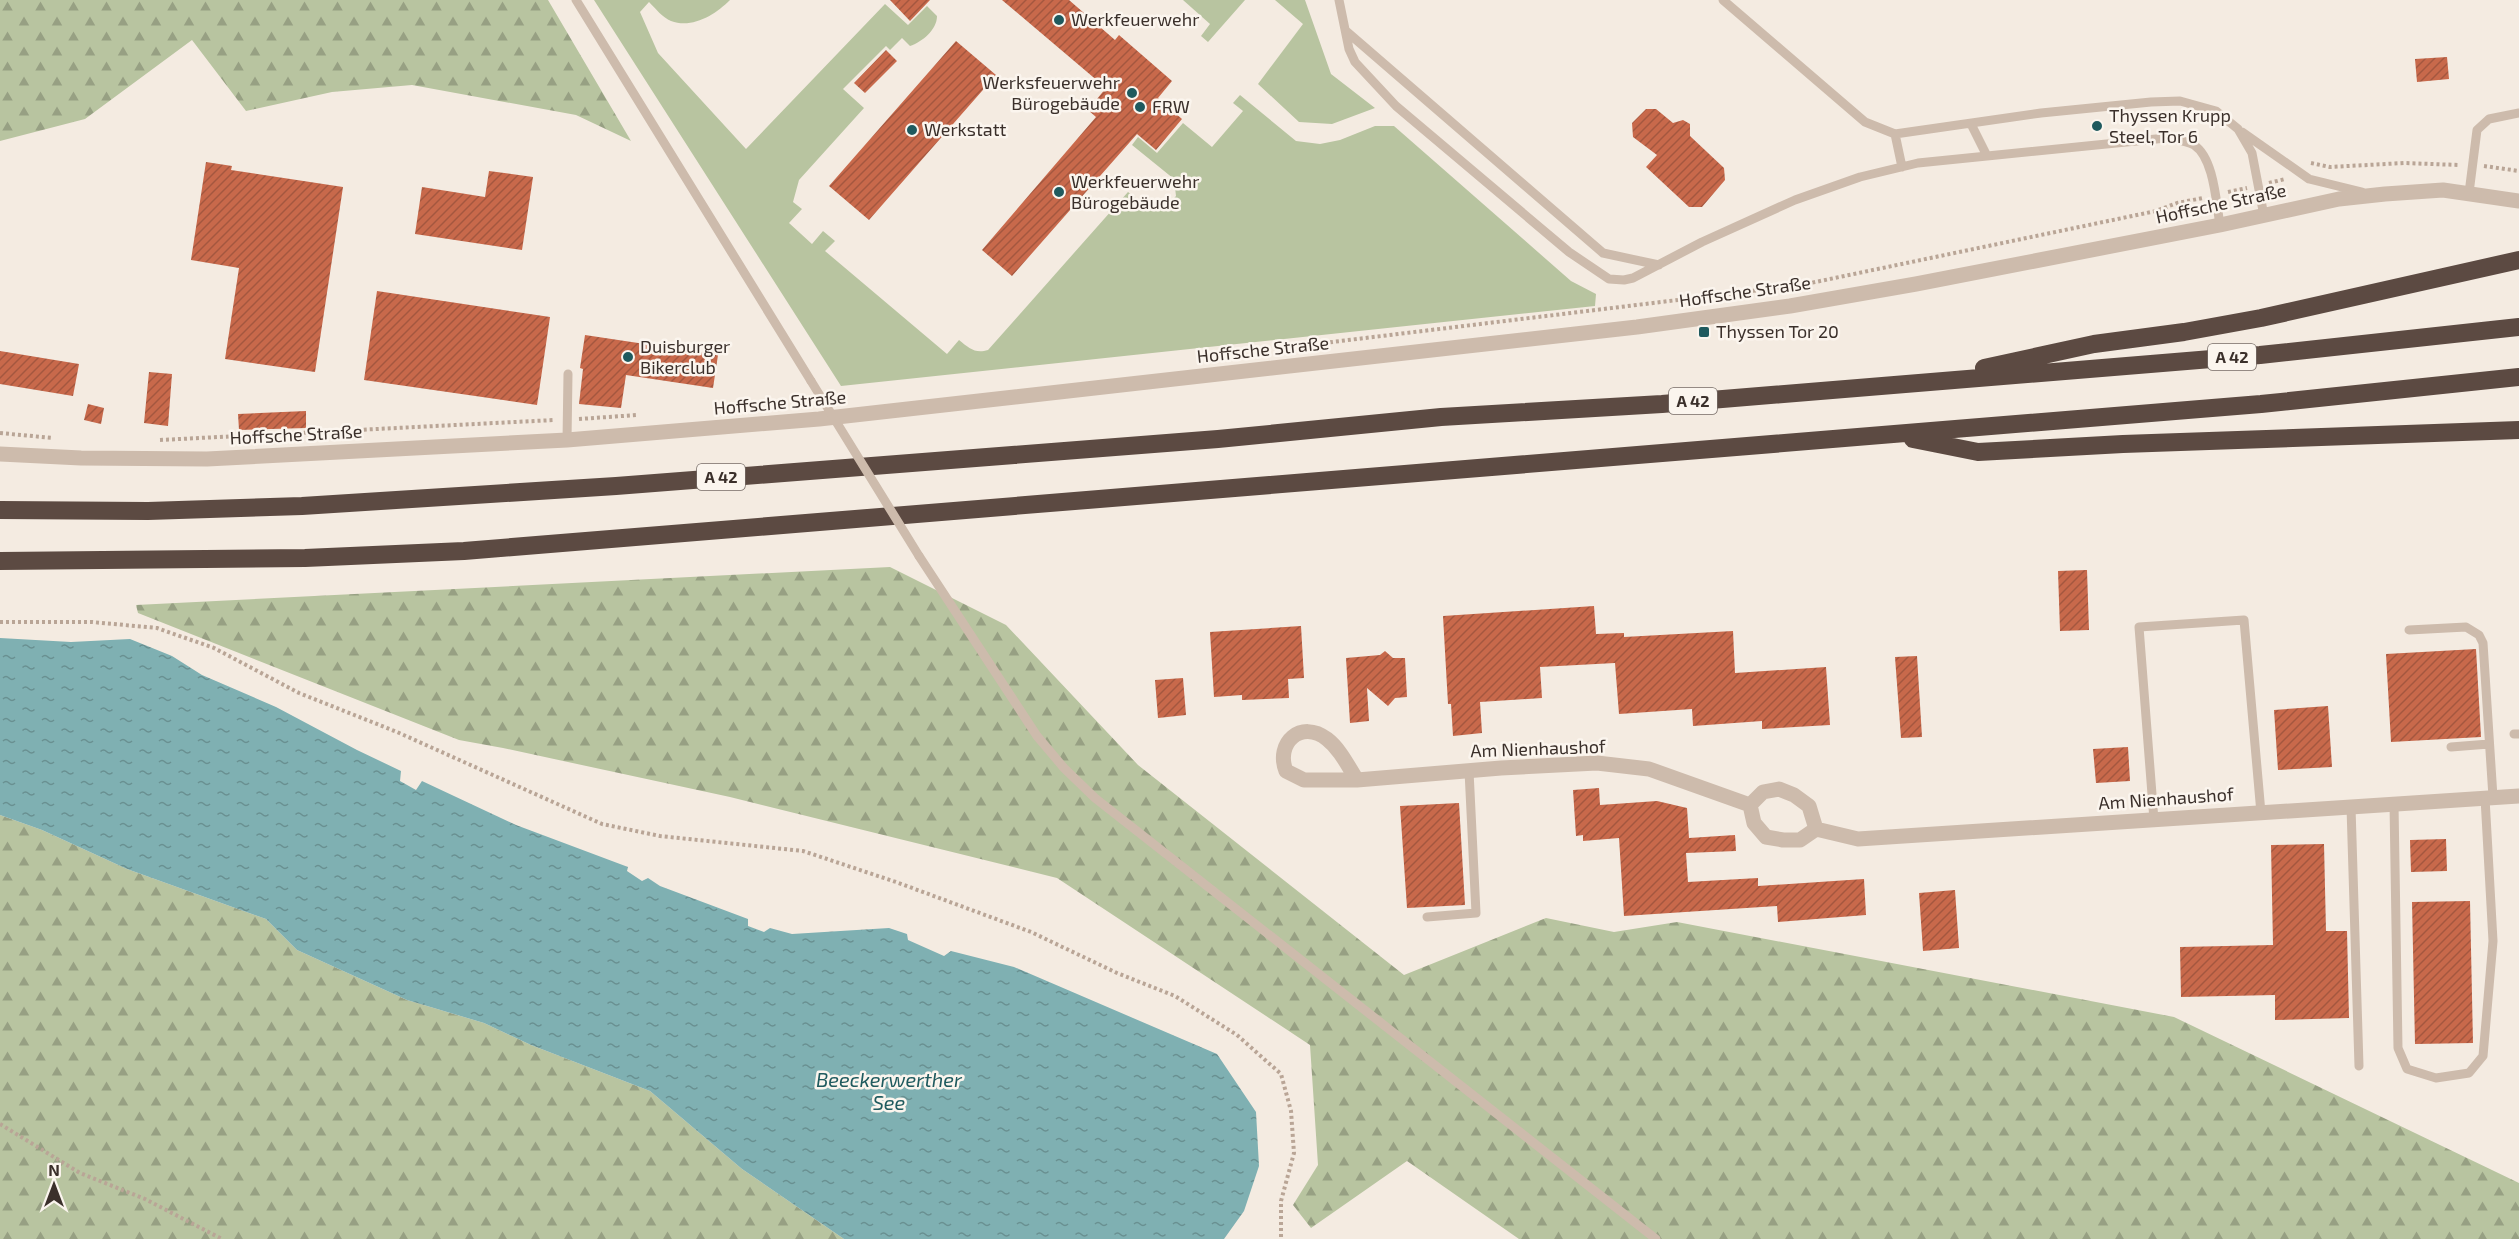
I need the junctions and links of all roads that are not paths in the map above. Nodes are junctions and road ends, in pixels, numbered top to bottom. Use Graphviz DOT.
graph roads {
  1 [pos="576,0"];
  2 [pos="1339,0"];
  3 [pos="1723,0"];
  4 [pos="1346,31"];
  5 [pos="2519,113"];
  6 [pos="1971,124"];
  7 [pos="2238,129"];
  8 [pos="1895,134"];
  9 [pos="1987,156"];
  10 [pos="1902,167"];
  11 [pos="2469,193"];
  12 [pos="2373,195"];
  13 [pos="2519,201"];
  14 [pos="2264,216"];
  15 [pos="2220,225"];
  16 [pos="2519,261"];
  17 [pos="1659,265"];
  18 [pos="2519,327"];
  19 [pos="568,374"];
  20 [pos="2519,377"];
  21 [pos="1944,380"];
  22 [pos="2519,430"];
  23 [pos="1891,434"];
  24 [pos="567,440"];
  25 [pos="0,454"];
  26 [pos="0,510"];
  27 [pos="0,561"];
  28 [pos="2409,630"];
  29 [pos="2490,744"];
  30 [pos="2451,747"];
  31 [pos="1469,771"];
  32 [pos="1357,780"];
  33 [pos="2519,796"];
  34 [pos="2489,798"];
  35 [pos="2394,804"];
  36 [pos="1750,805"];
  37 [pos="2351,807"];
  38 [pos="2261,813"];
  39 [pos="2154,820"];
  40 [pos="1816,828"];
  41 [pos="1427,917"];
  42 [pos="2359,1066"];
  43 [pos="1656,1239"];
  1 -- 43 [label="lane, bridge"];
  2 -- 4 [label="lane"];
  3 -- 8 [label="lane"];
  4 -- 17 [label="lane"];
  4 -- 17 [label="lane"];
  5 -- 11 [label="lane"];
  6 -- 7 [label="lane"];
  6 -- 8 [label="lane"];
  6 -- 9 [label="lane"];
  7 -- 12 [label="lane"];
  7 -- 14 [label="lane"];
  8 -- 10 [label="lane"];
  9 -- 10 [label="lane"];
  9 -- 15 [label="lane"];
  10 -- 17 [label="lane"];
  11 -- 12 [label="street, Hoffsche Straße"];
  11 -- 13 [label="street, Hoffsche Straße"];
  12 -- 14 [label="street, Hoffsche Straße"];
  14 -- 15 [label="street, Hoffsche Straße"];
  15 -- 24 [label="street, Hoffsche Straße"];
  16 -- 21 [label="highway"];
  18 -- 21 [label="highway, A 42"];
  19 -- 24 [label="lane"];
  20 -- 23 [label="highway"];
  21 -- 26 [label="highway, A 42"];
  22 -- 23 [label="highway"];
  23 -- 27 [label="highway"];
  24 -- 25 [label="street, Hoffsche Straße"];
  28 -- 29 [label="lane"];
  29 -- 30 [label="lane"];
  29 -- 34 [label="lane"];
  31 -- 32 [label="street, Am Nienhaushof"];
  31 -- 36 [label="street, Am Nienhaushof"];
  31 -- 41 [label="lane"];
  32 -- 32 [label="street, Am Nienhaushof"];
  33 -- 34 [label="street, Am Nienhaushof"];
  34 -- 35 [label="street, Am Nienhaushof"];
  34 -- 35 [label="lane"];
  35 -- 37 [label="street, Am Nienhaushof"];
  36 -- 40 [label="street"];
  36 -- 40 [label="street"];
  37 -- 38 [label="street, Am Nienhaushof"];
  37 -- 42 [label="lane"];
  38 -- 39 [label="street, Am Nienhaushof"];
  38 -- 39 [label="lane"];
  39 -- 40 [label="street, Am Nienhaushof"];
}
